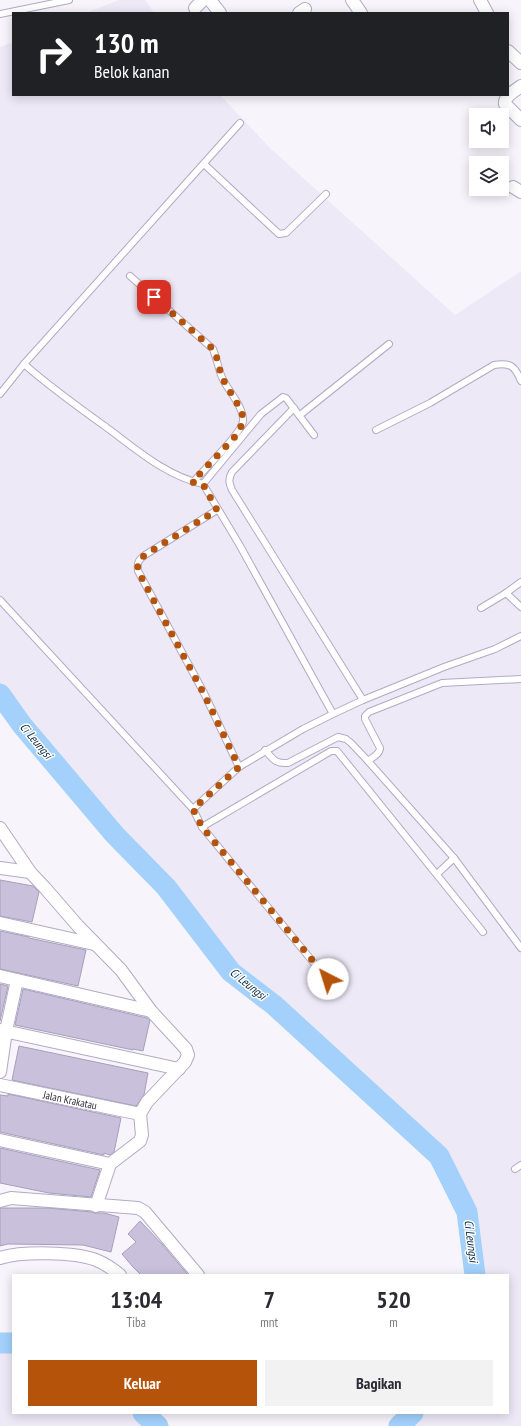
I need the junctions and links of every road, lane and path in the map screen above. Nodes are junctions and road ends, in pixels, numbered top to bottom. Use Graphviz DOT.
graph roads {
  1 [pos="69,0"];
  2 [pos="210,0"];
  3 [pos="480,0"];
  4 [pos="219,12"];
  5 [pos="486,12"];
  6 [pos="0,14"];
  7 [pos="509,52"];
  8 [pos="521,63"];
  9 [pos="521,86"];
  10 [pos="509,95"];
  11 [pos="507,96"];
  12 [pos="521,120"];
  13 [pos="240,123"];
  14 [pos="204,164"];
  15 [pos="326,194"];
  16 [pos="130,276"];
  17 [pos="388,344"];
  18 [pos="24,364"];
  19 [pos="521,381"];
  20 [pos="0,394"];
  21 [pos="294,408"];
  22 [pos="300,415"];
  23 [pos="376,430"];
  24 [pos="314,435"];
  25 [pos="192,482"];
  26 [pos="203,484"];
  27 [pos="217,510"];
  28 [pos="521,582"];
  29 [pos="506,593"];
  30 [pos="0,600"];
  31 [pos="521,607"];
  32 [pos="481,608"];
  33 [pos="521,636"];
  34 [pos="521,679"];
  35 [pos="363,700"];
  36 [pos="333,714"];
  37 [pos="265,750"];
  38 [pos="368,761"];
  39 [pos="239,767"];
  40 [pos="193,809"];
  41 [pos="202,827"];
  42 [pos="0,828"];
  43 [pos="454,858"];
  44 [pos="0,868"];
  45 [pos="30,872"];
  46 [pos="437,874"];
  47 [pos="0,922"];
  48 [pos="483,932"];
  49 [pos="94,944"];
  50 [pos="521,948"];
  51 [pos="0,976"];
  52 [pos="17,980"];
  53 [pos="337,991"];
  54 [pos="151,1011"];
  55 [pos="3,1031"];
  56 [pos="179,1069"];
  57 [pos="0,1072"];
  58 [pos="0,1085"];
  59 [pos="140,1114"];
  60 [pos="0,1140"];
  61 [pos="110,1164"];
  62 [pos="521,1166"];
  63 [pos="515,1169"];
  64 [pos="4,1199"];
  65 [pos="96,1206"];
  66 [pos="0,1258"];
  67 [pos="119,1274"];
  68 [pos="197,1274"];
  1 -- 6 [label="lane"];
  2 -- 4 [label="street"];
  3 -- 5 [label="street"];
  7 -- 8 [label="street"];
  9 -- 10 [label="street"];
  11 -- 12 [label="street"];
  13 -- 14 [label="lane"];
  14 -- 15 [label="lane"];
  14 -- 18 [label="lane"];
  16 -- 25 [label="lane"];
  17 -- 22 [label="lane"];
  18 -- 20 [label="lane"];
  18 -- 25 [label="lane"];
  19 -- 23 [label="lane"];
  21 -- 22 [label="lane"];
  21 -- 26 [label="lane"];
  21 -- 35 [label="lane"];
  22 -- 24 [label="lane"];
  25 -- 26 [label="lane"];
  26 -- 27 [label="lane"];
  27 -- 36 [label="lane"];
  27 -- 39 [label="lane"];
  28 -- 29 [label="lane"];
  29 -- 31 [label="lane"];
  29 -- 32 [label="lane"];
  30 -- 40 [label="lane"];
  33 -- 35 [label="lane"];
  34 -- 38 [label="lane"];
  35 -- 36 [label="lane"];
  36 -- 37 [label="lane"];
  37 -- 38 [label="lane"];
  37 -- 39 [label="lane"];
  38 -- 43 [label="lane"];
  39 -- 40 [label="lane"];
  40 -- 41 [label="lane"];
  41 -- 46 [label="lane"];
  41 -- 53 [label="lane"];
  42 -- 45 [label="street"];
  43 -- 46 [label="lane"];
  43 -- 50 [label="lane"];
  44 -- 45 [label="street"];
  45 -- 49 [label="street"];
  46 -- 48 [label="lane"];
  47 -- 49 [label="street"];
  49 -- 54 [label="street"];
  51 -- 52 [label="street"];
  52 -- 54 [label="street"];
  52 -- 55 [label="street"];
  54 -- 56 [label="street"];
  55 -- 56 [label="street"];
  55 -- 57 [label="street"];
  56 -- 59 [label="street"];
  58 -- 59 [label="street, Jalan Krakatau"];
  59 -- 61 [label="street"];
  60 -- 61 [label="street"];
  61 -- 65 [label="street"];
  62 -- 63 [label="lane"];
  64 -- 65 [label="street"];
  65 -- 68 [label="street"];
  66 -- 67 [label="street"];
}
